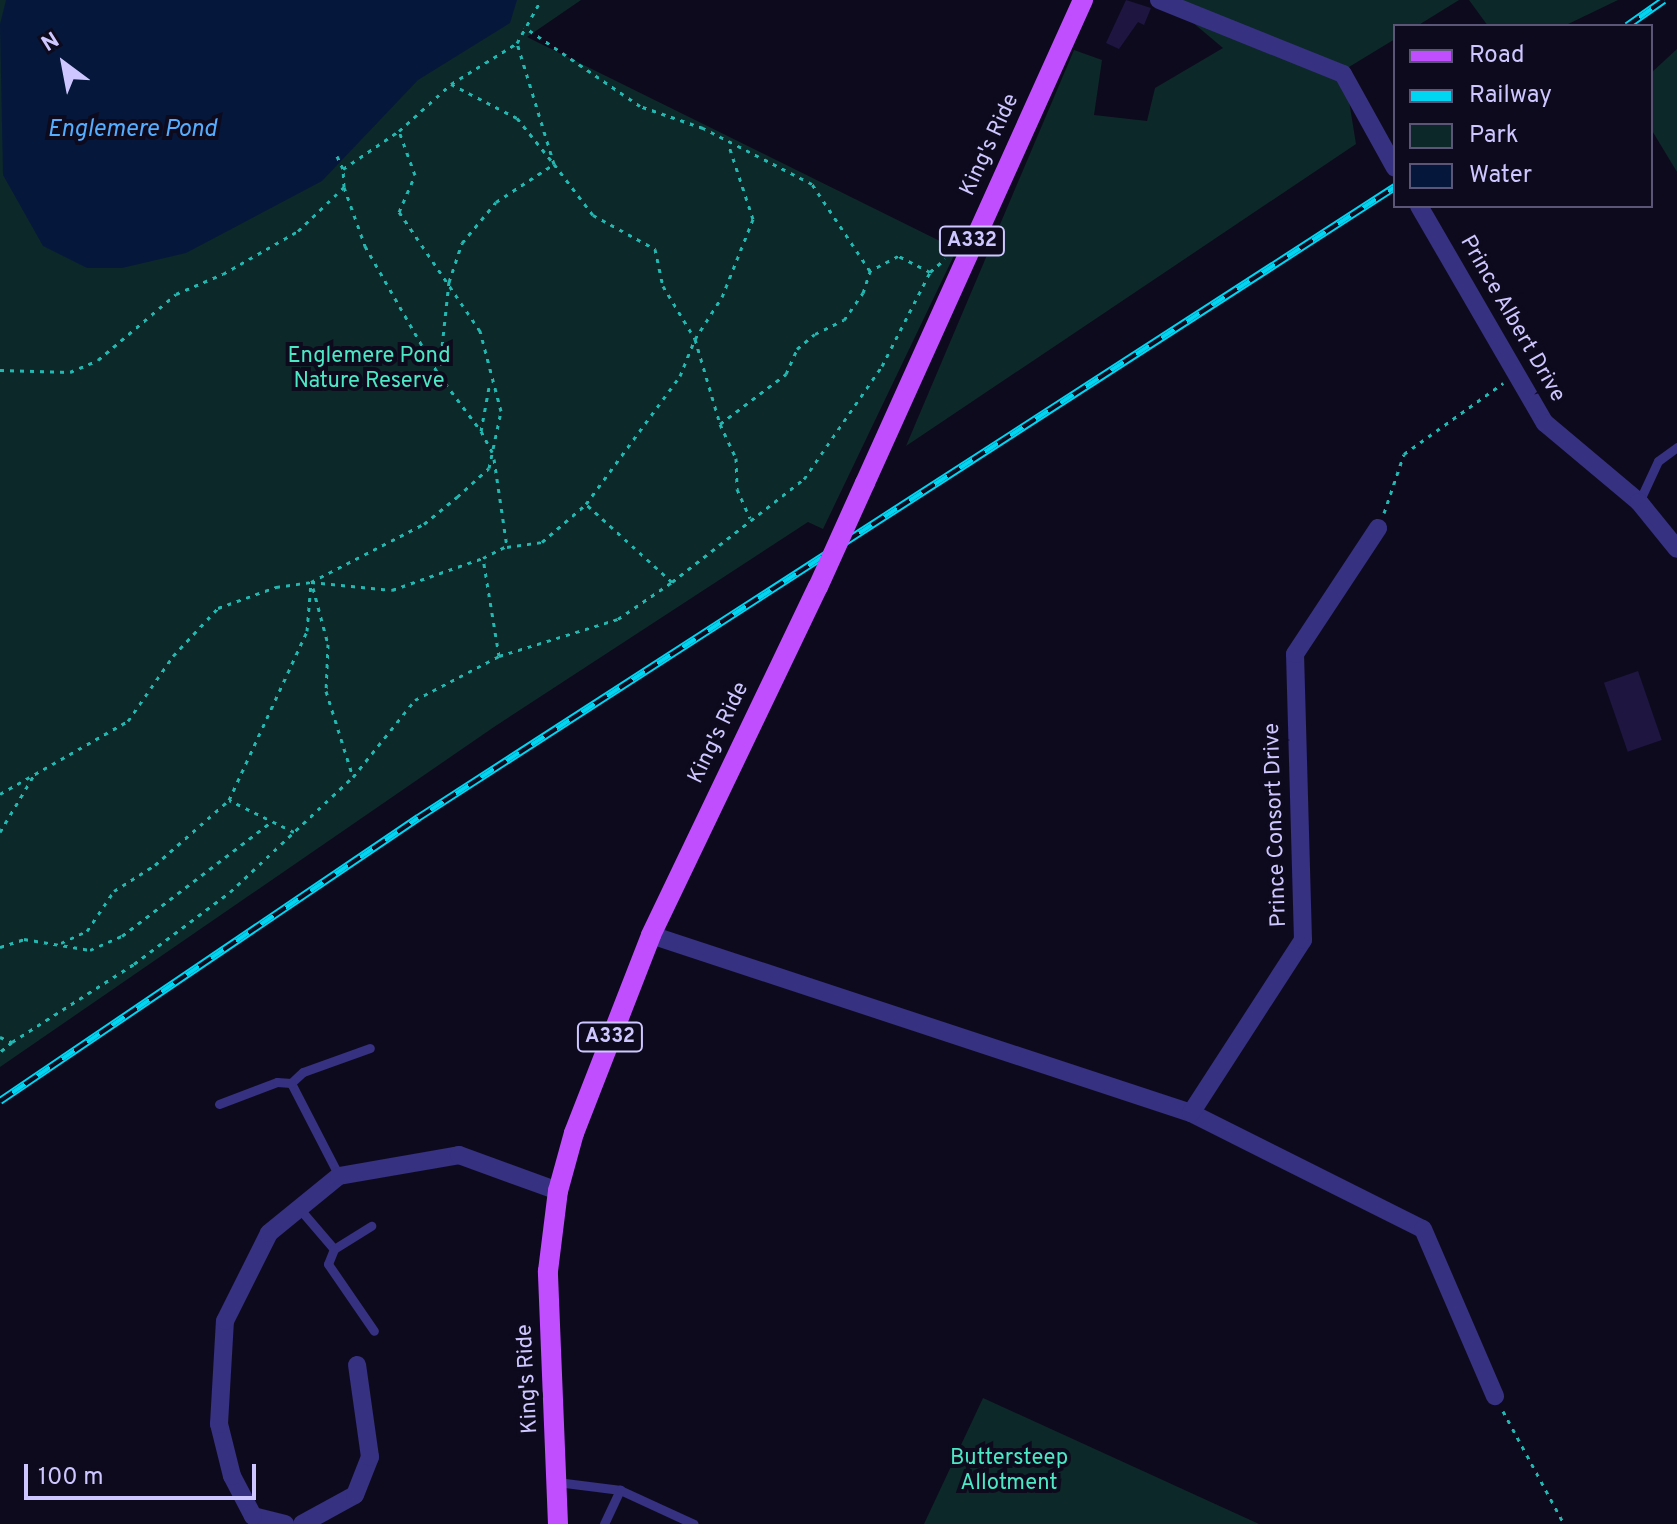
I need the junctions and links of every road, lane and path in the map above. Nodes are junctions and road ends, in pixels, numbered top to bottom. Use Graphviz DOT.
graph roads {
  1 [pos="541,0"];
  2 [pos="1083,0"];
  3 [pos="1159,0"];
  4 [pos="524,27"];
  5 [pos="517,43"];
  6 [pos="451,84"];
  7 [pos="399,131"];
  8 [pos="729,146"];
  9 [pos="337,156"];
  10 [pos="554,164"];
  11 [pos="1393,165"];
  12 [pos="343,169"];
  13 [pos="344,187"];
  14 [pos="1420,208"];
  15 [pos="870,271"];
  16 [pos="449,282"];
  17 [pos="695,339"];
  18 [pos="0,370"];
  19 [pos="1516,374"];
  20 [pos="439,375"];
  21 [pos="491,379"];
  22 [pos="720,424"];
  23 [pos="481,431"];
  24 [pos="1677,447"];
  25 [pos="494,457"];
  26 [pos="1639,502"];
  27 [pos="586,504"];
  28 [pos="750,519"];
  29 [pos="1378,528"];
  30 [pos="507,547"];
  31 [pos="1677,549"];
  32 [pos="483,558"];
  33 [pos="311,582"];
  34 [pos="672,582"];
  35 [pos="499,656"];
  36 [pos="34,775"];
  37 [pos="353,777"];
  38 [pos="0,794"];
  39 [pos="229,800"];
  40 [pos="271,822"];
  41 [pos="0,832"];
  42 [pos="294,832"];
  43 [pos="651,935"];
  44 [pos="59,945"];
  45 [pos="0,947"];
  46 [pos="0,1037"];
  47 [pos="12,1042"];
  48 [pos="370,1048"];
  49 [pos="0,1052"];
  50 [pos="291,1083"];
  51 [pos="219,1104"];
  52 [pos="1191,1113"];
  53 [pos="339,1176"];
  54 [pos="558,1191"];
  55 [pos="298,1207"];
  56 [pos="371,1226"];
  57 [pos="334,1249"];
  58 [pos="374,1331"];
  59 [pos="357,1365"];
  60 [pos="1495,1396"];
  61 [pos="557,1482"];
  62 [pos="620,1490"];
  63 [pos="285,1524"];
  64 [pos="302,1524"];
  65 [pos="558,1524"];
  66 [pos="604,1524"];
  67 [pos="694,1524"];
  68 [pos="1564,1524"];
  1 -- 4 [label="path"];
  2 -- 43 [label="main road, King's Ride / A332, bridge"];
  3 -- 11 [label="street"];
  4 -- 5 [label="path"];
  4 -- 8 [label="path"];
  5 -- 6 [label="path"];
  5 -- 10 [label="path"];
  6 -- 7 [label="path"];
  6 -- 10 [label="path"];
  7 -- 12 [label="path"];
  7 -- 16 [label="path"];
  8 -- 15 [label="path"];
  8 -- 17 [label="path"];
  9 -- 12 [label="path"];
  10 -- 16 [label="path"];
  10 -- 17 [label="path"];
  12 -- 13 [label="path"];
  13 -- 18 [label="path"];
  13 -- 20 [label="path"];
  14 -- 19 [label="street, Prince Albert Drive"];
  15 -- 22 [label="path"];
  15 -- 28 [label="path"];
  16 -- 20 [label="path"];
  16 -- 21 [label="path"];
  17 -- 22 [label="path"];
  17 -- 27 [label="path"];
  19 -- 26 [label="street, Prince Albert Drive"];
  19 -- 29 [label="path"];
  20 -- 23 [label="path"];
  21 -- 23 [label="path"];
  21 -- 25 [label="path"];
  22 -- 28 [label="path"];
  23 -- 25 [label="path"];
  24 -- 26 [label="lane"];
  25 -- 30 [label="path"];
  25 -- 33 [label="path"];
  26 -- 31 [label="street, Prince Albert Drive"];
  27 -- 30 [label="path"];
  27 -- 34 [label="path"];
  28 -- 34 [label="path"];
  29 -- 52 [label="street, Prince Consort Drive"];
  30 -- 32 [label="path"];
  32 -- 33 [label="path"];
  32 -- 35 [label="path"];
  33 -- 36 [label="path"];
  33 -- 37 [label="path"];
  33 -- 39 [label="path"];
  34 -- 35 [label="path"];
  35 -- 37 [label="path"];
  36 -- 38 [label="path"];
  36 -- 41 [label="path"];
  37 -- 42 [label="path"];
  39 -- 40 [label="path"];
  39 -- 44 [label="path"];
  40 -- 42 [label="path"];
  40 -- 44 [label="path"];
  42 -- 47 [label="path"];
  43 -- 52 [label="street"];
  43 -- 54 [label="main road, King's Ride / A332"];
  44 -- 45 [label="path"];
  46 -- 47 [label="path"];
  47 -- 49 [label="path"];
  48 -- 50 [label="lane"];
  50 -- 51 [label="lane"];
  50 -- 53 [label="lane"];
  52 -- 60 [label="street"];
  53 -- 54 [label="street"];
  53 -- 55 [label="street"];
  54 -- 61 [label="main road, King's Ride / A332"];
  55 -- 57 [label="lane"];
  55 -- 63 [label="street"];
  56 -- 57 [label="lane"];
  57 -- 58 [label="lane"];
  59 -- 64 [label="street"];
  60 -- 68 [label="path"];
  61 -- 62 [label="lane"];
  61 -- 65 [label="main road, King's Ride / A332"];
  62 -- 66 [label="lane"];
  62 -- 67 [label="lane"];
}
